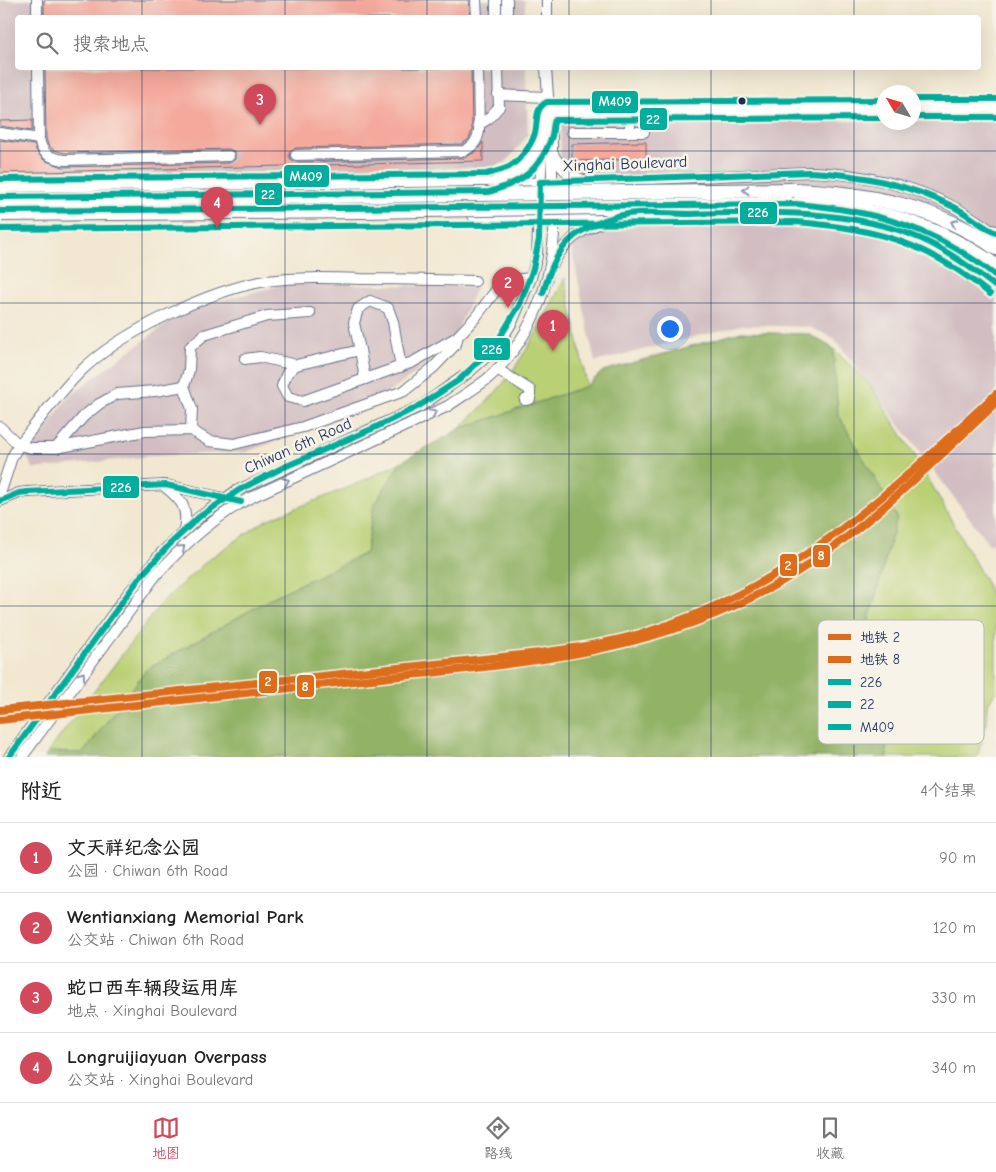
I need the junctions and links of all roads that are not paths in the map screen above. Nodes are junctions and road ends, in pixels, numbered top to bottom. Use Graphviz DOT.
graph roads {
  1 [pos="37,0"];
  2 [pos="476,0"];
  3 [pos="496,0"];
  4 [pos="507,0"];
  5 [pos="547,0"];
  6 [pos="37,15"];
  7 [pos="477,15"];
  8 [pos="496,15"];
  9 [pos="507,15"];
  10 [pos="546,15"];
  11 [pos="38,70"];
  12 [pos="478,70"];
  13 [pos="498,70"];
  14 [pos="546,70"];
  15 [pos="498,95"];
  16 [pos="548,97"];
  17 [pos="921,108"];
  18 [pos="996,108"];
  19 [pos="876,109"];
  20 [pos="630,110"];
  21 [pos="549,111"];
  22 [pos="478,125"];
  23 [pos="572,132"];
  24 [pos="630,132"];
  25 [pos="644,132"];
  26 [pos="0,133"];
  27 [pos="544,134"];
  28 [pos="38,139"];
  29 [pos="552,152"];
  30 [pos="296,155"];
  31 [pos="229,156"];
  32 [pos="540,182"];
  33 [pos="552,182"];
  34 [pos="586,182"];
  35 [pos="488,183"];
  36 [pos="0,188"];
  37 [pos="0,200"];
  38 [pos="0,214"];
  39 [pos="628,214"];
  40 [pos="539,215"];
  41 [pos="554,215"];
  42 [pos="0,220"];
  43 [pos="995,234"];
  44 [pos="996,248"];
  45 [pos="996,266"];
  46 [pos="548,274"];
  47 [pos="531,278"];
  48 [pos="475,281"];
  49 [pos="996,287"];
  50 [pos="310,313"];
  51 [pos="457,337"];
  52 [pos="360,350"];
  53 [pos="244,358"];
  54 [pos="296,365"];
  55 [pos="400,367"];
  56 [pos="497,369"];
  57 [pos="366,379"];
  58 [pos="184,386"];
  59 [pos="525,400"];
  60 [pos="0,427"];
  61 [pos="191,430"];
  62 [pos="19,445"];
  63 [pos="56,448"];
  64 [pos="162,484"];
  65 [pos="0,494"];
  66 [pos="224,498"];
  67 [pos="0,501"];
  68 [pos="242,502"];
  69 [pos="184,530"];
  70 [pos="9,757"];
  71 [pos="22,757"];
  1 -- 6 [label="street"];
  2 -- 7 [label="street"];
  3 -- 8 [label="street"];
  4 -- 9 [label="street"];
  5 -- 10 [label="street"];
  11 -- 28 [label="street"];
  12 -- 30 [label="street"];
  13 -- 15 [label="street"];
  14 -- 16 [label="street"];
  15 -- 16 [label="street"];
  15 -- 22 [label="street"];
  16 -- 21 [label="street"];
  17 -- 18 [label="street"];
  19 -- 20 [label="street"];
  20 -- 21 [label="street"];
  20 -- 24 [label="street"];
  21 -- 27 [label="street"];
  21 -- 29 [label="street, Chiwan 6th Road"];
  23 -- 24 [label="street"];
  24 -- 25 [label="street"];
  26 -- 28 [label="street"];
  27 -- 32 [label="street, Chiwan 6th Road"];
  27 -- 35 [label="street"];
  28 -- 31 [label="street"];
  29 -- 33 [label="street, Chiwan 6th Road"];
  29 -- 34 [label="street"];
  32 -- 33 [label="street, Xinghai Boulevard"];
  32 -- 35 [label="street, Xinghai Boulevard"];
  32 -- 40 [label="street, Chiwan 6th Road"];
  33 -- 34 [label="street, Xinghai Boulevard"];
  33 -- 41 [label="street, Chiwan 6th Road"];
  34 -- 43 [label="street, Xinghai Boulevard"];
  35 -- 36 [label="street, Xinghai Boulevard"];
  44 -- 37 [label="main road, one-way, bridge"];
  38 -- 45 [label="main road, bridge"];
  39 -- 41 [label="street"];
  39 -- 46 [label="street"];
  39 -- 49 [label="street"];
  40 -- 41 [label="street"];
  40 -- 42 [label="street"];
  40 -- 47 [label="street, Chiwan 6th Road"];
  41 -- 46 [label="street, Chiwan 6th Road"];
  46 -- 56 [label="street, Chiwan 6th Road"];
  47 -- 51 [label="street"];
  47 -- 66 [label="street, Chiwan 6th Road"];
  48 -- 62 [label="street"];
  50 -- 58 [label="street"];
  51 -- 55 [label="street"];
  51 -- 61 [label="street"];
  52 -- 54 [label="street"];
  52 -- 55 [label="street"];
  52 -- 57 [label="street"];
  53 -- 54 [label="street"];
  54 -- 57 [label="street"];
  55 -- 57 [label="street"];
  56 -- 59 [label="street"];
  68 -- 56 [label="street, Chiwan 6th Road, one-way"];
  58 -- 61 [label="street"];
  58 -- 63 [label="street"];
  60 -- 62 [label="street"];
  61 -- 63 [label="street"];
  62 -- 63 [label="street"];
  62 -- 65 [label="street"];
  64 -- 66 [label="street"];
  64 -- 67 [label="street"];
  64 -- 69 [label="street"];
  66 -- 68 [label="street"];
  66 -- 69 [label="street, Chiwan 6th Road"];
  71 -- 68 [label="street, Chiwan 6th Road, one-way"];
  69 -- 70 [label="street, Chiwan 6th Road"];
}
